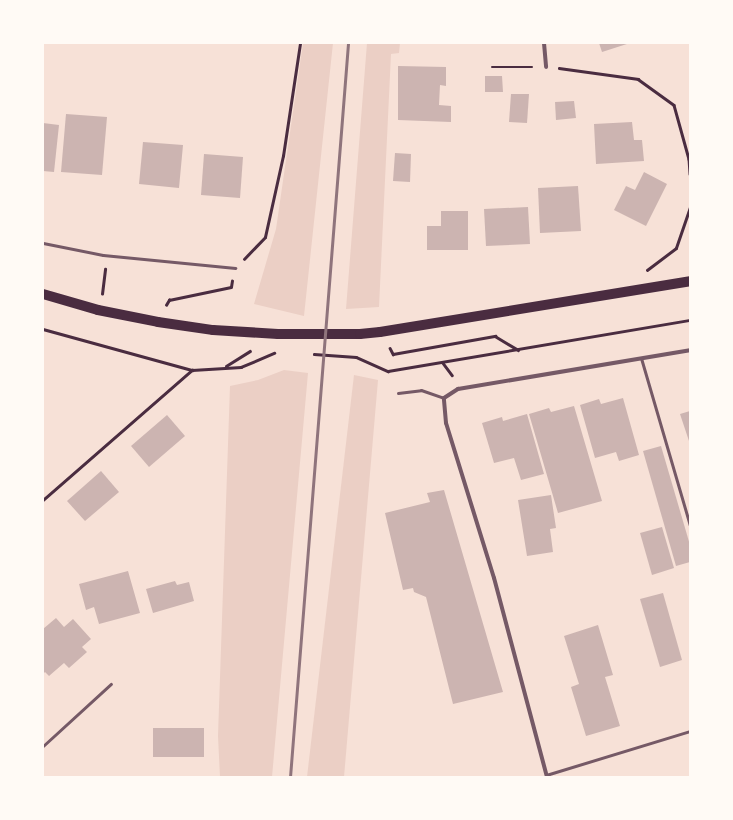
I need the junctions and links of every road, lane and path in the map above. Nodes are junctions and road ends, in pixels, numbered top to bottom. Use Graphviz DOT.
graph roads {
  1 [pos="300,43"];
  2 [pos="544,43"];
  3 [pos="492,66"];
  4 [pos="546,66"];
  5 [pos="690,174"];
  6 [pos="690,207"];
  7 [pos="43,243"];
  8 [pos="103,255"];
  9 [pos="235,268"];
  10 [pos="645,271"];
  11 [pos="690,281"];
  12 [pos="43,294"];
  13 [pos="102,294"];
  14 [pos="690,320"];
  15 [pos="158,322"];
  16 [pos="43,329"];
  17 [pos="380,332"];
  18 [pos="279,350"];
  19 [pos="518,350"];
  20 [pos="690,350"];
  21 [pos="310,353"];
  22 [pos="641,358"];
  23 [pos="192,370"];
  24 [pos="398,393"];
  25 [pos="444,398"];
  26 [pos="43,500"];
  27 [pos="690,526"];
  28 [pos="111,684"];
  29 [pos="690,731"];
  30 [pos="43,746"];
  31 [pos="547,776"];
  1 -- 9 [label="path"];
  2 -- 4 [label="street"];
  3 -- 4 [label="path"];
  4 -- 5 [label="path"];
  6 -- 10 [label="path"];
  7 -- 8 [label="lane"];
  8 -- 9 [label="lane"];
  8 -- 13 [label="path"];
  9 -- 15 [label="path"];
  11 -- 17 [label="main road"];
  12 -- 15 [label="main road"];
  14 -- 19 [label="path"];
  15 -- 17 [label="main road"];
  16 -- 23 [label="path"];
  17 -- 19 [label="path"];
  18 -- 23 [label="path"];
  19 -- 21 [label="path"];
  20 -- 22 [label="street"];
  22 -- 25 [label="street"];
  22 -- 27 [label="lane"];
  23 -- 26 [label="path"];
  24 -- 25 [label="lane"];
  25 -- 31 [label="street"];
  28 -- 30 [label="lane"];
  29 -- 31 [label="lane"];
}
